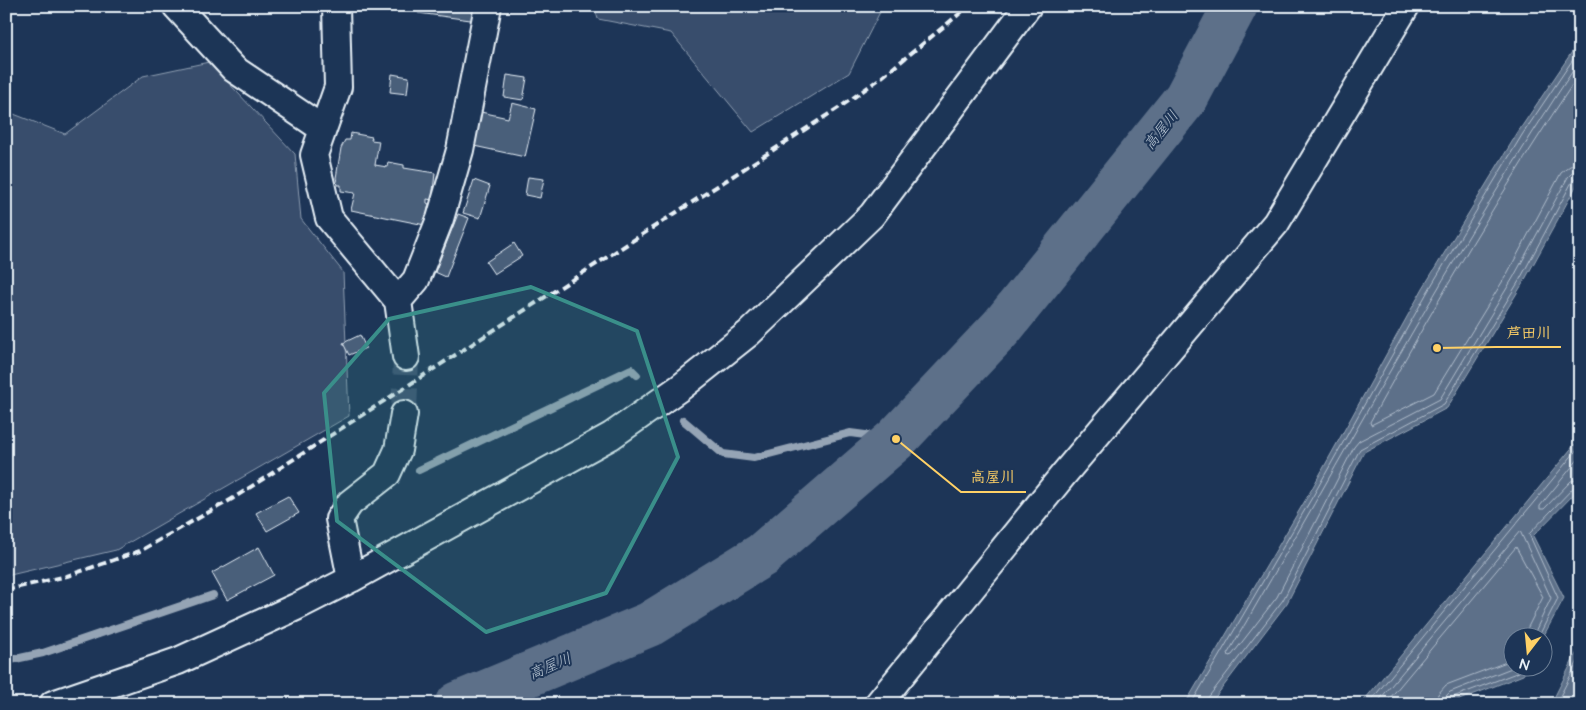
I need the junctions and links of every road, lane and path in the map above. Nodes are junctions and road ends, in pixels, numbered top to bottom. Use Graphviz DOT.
graph roads {
  1 [pos="176,6"];
  2 [pos="336,6"];
  3 [pos="488,6"];
  4 [pos="1028,6"];
  5 [pos="1406,6"];
  6 [pos="323,128"];
  7 [pos="398,301"];
  8 [pos="406,357"];
  9 [pos="404,414"];
  10 [pos="351,580"];
  11 [pos="882,700"];
  12 [pos="57,703"];
  1 -- 6 [label="street"];
  2 -- 6 [label="street"];
  3 -- 7 [label="street"];
  4 -- 10 [label="street"];
  5 -- 11 [label="street"];
  6 -- 7 [label="street"];
  7 -- 8 [label="street"];
  9 -- 10 [label="street"];
  10 -- 12 [label="street"];
}
